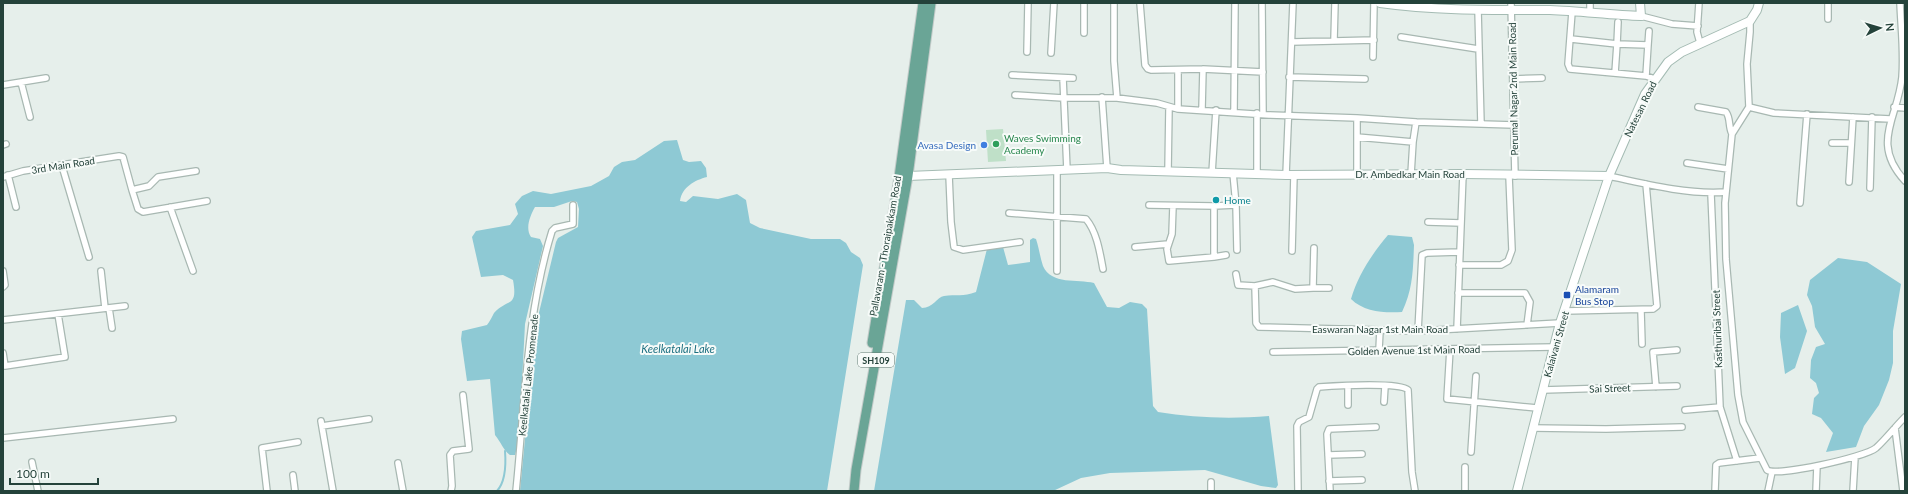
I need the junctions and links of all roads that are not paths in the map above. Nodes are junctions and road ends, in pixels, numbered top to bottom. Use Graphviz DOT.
graph roads {
  1 [pos="923,3"];
  2 [pos="931,3"];
  3 [pos="1028,3"];
  4 [pos="1054,3"];
  5 [pos="1084,3"];
  6 [pos="1114,3"];
  7 [pos="1140,3"];
  8 [pos="1236,3"];
  9 [pos="1262,3"];
  10 [pos="1293,3"];
  11 [pos="1335,3"];
  12 [pos="1374,3"];
  13 [pos="1380,3"];
  14 [pos="1590,3"];
  15 [pos="1640,3"];
  16 [pos="1698,3"];
  17 [pos="1758,3"];
  18 [pos="1828,3"];
  19 [pos="1900,3"];
  20 [pos="1420,6"];
  21 [pos="1511,7"];
  22 [pos="1550,7"];
  23 [pos="1472,8"];
  24 [pos="1572,12"];
  25 [pos="1590,13"];
  26 [pos="1641,16"];
  27 [pos="1828,19"];
  28 [pos="1750,20"];
  29 [pos="1618,22"];
  30 [pos="1698,26"];
  31 [pos="1649,31"];
  32 [pos="1084,33"];
  33 [pos="1401,37"];
  34 [pos="1571,39"];
  35 [pos="1334,40"];
  36 [pos="1374,40"];
  37 [pos="1292,42"];
  38 [pos="1700,43"];
  39 [pos="1617,44"];
  40 [pos="1648,45"];
  41 [pos="1478,49"];
  42 [pos="1027,52"];
  43 [pos="1051,53"];
  44 [pos="1373,57"];
  45 [pos="1203,69"];
  46 [pos="1178,70"];
  47 [pos="1233,71"];
  48 [pos="1263,72"];
  49 [pos="1615,73"];
  50 [pos="1012,75"];
  51 [pos="1646,76"];
  52 [pos="1289,77"];
  53 [pos="46,78"];
  54 [pos="1063,78"];
  55 [pos="1073,78"];
  56 [pos="1542,78"];
  57 [pos="1365,79"];
  58 [pos="1513,79"];
  59 [pos="1654,79"];
  60 [pos="21,82"];
  61 [pos="3,85"];
  62 [pos="1015,95"];
  63 [pos="1102,97"];
  64 [pos="1063,98"];
  65 [pos="1117,98"];
  66 [pos="1698,107"];
  67 [pos="1749,107"];
  68 [pos="1894,107"];
  69 [pos="1169,108"];
  70 [pos="1905,108"];
  71 [pos="1178,109"];
  72 [pos="1202,109"];
  73 [pos="1216,110"];
  74 [pos="1234,112"];
  75 [pos="1260,114"];
  76 [pos="1807,114"];
  77 [pos="1288,116"];
  78 [pos="30,117"];
  79 [pos="1853,117"];
  80 [pos="1872,117"];
  81 [pos="1357,118"];
  82 [pos="1890,119"];
  83 [pos="1416,122"];
  84 [pos="1481,124"];
  85 [pos="1514,125"];
  86 [pos="1732,134"];
  87 [pos="1358,137"];
  88 [pos="1413,142"];
  89 [pos="1832,143"];
  90 [pos="1851,143"];
  91 [pos="1687,163"];
  92 [pos="62,166"];
  93 [pos="1107,168"];
  94 [pos="1728,169"];
  95 [pos="196,170"];
  96 [pos="1057,170"];
  97 [pos="1067,170"];
  98 [pos="1168,171"];
  99 [pos="1212,173"];
  100 [pos="1233,173"];
  101 [pos="1257,174"];
  102 [pos="1358,174"];
  103 [pos="1411,174"];
  104 [pos="1462,174"];
  105 [pos="949,175"];
  106 [pos="1290,175"];
  107 [pos="6,176"];
  108 [pos="908,176"];
  109 [pos="1512,176"];
  110 [pos="1608,176"];
  111 [pos="1905,181"];
  112 [pos="1849,182"];
  113 [pos="1646,184"];
  114 [pos="1870,188"];
  115 [pos="132,190"];
  116 [pos="1726,192"];
  117 [pos="1711,194"];
  118 [pos="207,201"];
  119 [pos="1800,203"];
  120 [pos="573,205"];
  121 [pos="1149,205"];
  122 [pos="1236,205"];
  123 [pos="1173,206"];
  124 [pos="1214,206"];
  125 [pos="16,207"];
  126 [pos="170,207"];
  127 [pos="1010,213"];
  128 [pos="1058,218"];
  129 [pos="1428,222"];
  130 [pos="1461,223"];
  131 [pos="1020,242"];
  132 [pos="1168,244"];
  133 [pos="1135,247"];
  134 [pos="1314,248"];
  135 [pos="1237,250"];
  136 [pos="1292,252"];
  137 [pos="1459,252"];
  138 [pos="1226,255"];
  139 [pos="1214,257"];
  140 [pos="89,258"];
  141 [pos="1459,266"];
  142 [pos="1103,269"];
  143 [pos="3,271"];
  144 [pos="101,271"];
  145 [pos="193,271"];
  146 [pos="1057,271"];
  147 [pos="1236,274"];
  148 [pos="1255,286"];
  149 [pos="3,287"];
  150 [pos="1313,288"];
  151 [pos="1329,288"];
  152 [pos="1458,293"];
  153 [pos="125,306"];
  154 [pos="107,308"];
  155 [pos="1565,311"];
  156 [pos="1641,311"];
  157 [pos="58,314"];
  158 [pos="3,320"];
  159 [pos="1560,323"];
  160 [pos="1527,325"];
  161 [pos="112,328"];
  162 [pos="1457,329"];
  163 [pos="1380,330"];
  164 [pos="1418,331"];
  165 [pos="1642,344"];
  166 [pos="1554,347"];
  167 [pos="1450,349"];
  168 [pos="1379,350"];
  169 [pos="1677,350"];
  170 [pos="1273,352"];
  171 [pos="3,353"];
  172 [pos="4,366"];
  173 [pos="1476,376"];
  174 [pos="1348,386"];
  175 [pos="1385,386"];
  176 [pos="1656,386"];
  177 [pos="1677,386"];
  178 [pos="1543,390"];
  179 [pos="462,395"];
  180 [pos="1384,402"];
  181 [pos="1474,402"];
  182 [pos="1348,406"];
  183 [pos="1720,407"];
  184 [pos="1537,408"];
  185 [pos="1685,410"];
  186 [pos="1905,417"];
  187 [pos="173,419"];
  188 [pos="369,419"];
  189 [pos="1376,427"];
  190 [pos="1682,427"];
  191 [pos="1533,428"];
  192 [pos="1895,428"];
  193 [pos="3,438"];
  194 [pos="298,442"];
  195 [pos="1471,452"];
  196 [pos="1362,454"];
  197 [pos="1328,455"];
  198 [pos="1855,457"];
  199 [pos="1760,458"];
  200 [pos="1737,461"];
  201 [pos="32,462"];
  202 [pos="398,463"];
  203 [pos="1817,466"];
  204 [pos="1465,467"];
  205 [pos="1772,472"];
  206 [pos="293,475"];
  207 [pos="1362,480"];
  208 [pos="1329,481"];
  209 [pos="1212,482"];
  210 [pos="38,491"];
  211 [pos="268,491"];
  212 [pos="295,491"];
  213 [pos="333,491"];
  214 [pos="403,491"];
  215 [pos="451,491"];
  216 [pos="516,491"];
  217 [pos="849,491"];
  218 [pos="854,491"];
  219 [pos="1211,491"];
  220 [pos="1298,491"];
  221 [pos="1330,491"];
  222 [pos="1414,491"];
  223 [pos="1465,491"];
  224 [pos="1517,491"];
  225 [pos="1715,491"];
  226 [pos="1768,491"];
  227 [pos="1816,491"];
  228 [pos="1853,491"];
  229 [pos="1903,491"];
  1 -- 217 [label="main road, Pallavaram - Thoraipakkam Road / SH109"];
  2 -- 108 [label="main road, Pallavaram - Thoraipakkam Road / SH109"];
  3 -- 42 [label="street"];
  4 -- 43 [label="street"];
  5 -- 32 [label="street"];
  6 -- 65 [label="street"];
  7 -- 46 [label="street"];
  8 -- 47 [label="street"];
  9 -- 48 [label="street"];
  10 -- 37 [label="street"];
  11 -- 35 [label="street"];
  12 -- 36 [label="street"];
  13 -- 20 [label="street"];
  14 -- 25 [label="street"];
  15 -- 26 [label="street"];
  16 -- 30 [label="street"];
  17 -- 28 [label="street"];
  18 -- 27 [label="street"];
  19 -- 68 [label="street"];
  20 -- 23 [label="street"];
  21 -- 22 [label="street"];
  21 -- 23 [label="street"];
  21 -- 58 [label="street, Perumal Nagar 2nd Main Road"];
  22 -- 24 [label="street"];
  23 -- 41 [label="street"];
  24 -- 25 [label="street"];
  24 -- 34 [label="street"];
  25 -- 26 [label="street"];
  26 -- 30 [label="street"];
  28 -- 38 [label="street, Natesan Road"];
  28 -- 67 [label="street"];
  29 -- 39 [label="street"];
  30 -- 38 [label="street"];
  31 -- 40 [label="street"];
  33 -- 41 [label="street"];
  34 -- 39 [label="street"];
  34 -- 49 [label="street"];
  35 -- 36 [label="street"];
  35 -- 37 [label="street"];
  36 -- 44 [label="street"];
  37 -- 52 [label="street"];
  38 -- 59 [label="street, Natesan Road"];
  39 -- 40 [label="street"];
  39 -- 49 [label="street"];
  40 -- 51 [label="street"];
  41 -- 84 [label="street"];
  45 -- 46 [label="street"];
  45 -- 47 [label="street"];
  45 -- 72 [label="street"];
  46 -- 71 [label="street"];
  47 -- 48 [label="street"];
  47 -- 74 [label="street"];
  48 -- 75 [label="street"];
  49 -- 51 [label="street"];
  50 -- 54 [label="street"];
  51 -- 59 [label="street"];
  52 -- 57 [label="street"];
  52 -- 77 [label="street"];
  53 -- 60 [label="street"];
  54 -- 55 [label="street"];
  54 -- 64 [label="street"];
  56 -- 58 [label="street"];
  58 -- 85 [label="street, Perumal Nagar 2nd Main Road"];
  59 -- 110 [label="street, Natesan Road"];
  60 -- 61 [label="street"];
  60 -- 78 [label="street"];
  62 -- 64 [label="street"];
  63 -- 64 [label="street"];
  63 -- 65 [label="street"];
  63 -- 93 [label="street"];
  64 -- 97 [label="street"];
  65 -- 69 [label="street"];
  66 -- 86 [label="street"];
  67 -- 76 [label="street"];
  67 -- 86 [label="street"];
  68 -- 70 [label="street"];
  68 -- 82 [label="street"];
  69 -- 71 [label="street"];
  69 -- 98 [label="street"];
  71 -- 72 [label="street"];
  72 -- 73 [label="street"];
  73 -- 74 [label="street"];
  73 -- 99 [label="street"];
  74 -- 75 [label="street"];
  75 -- 77 [label="street"];
  75 -- 101 [label="street"];
  76 -- 79 [label="street"];
  76 -- 119 [label="street"];
  77 -- 81 [label="street"];
  77 -- 106 [label="street"];
  79 -- 80 [label="street"];
  79 -- 90 [label="street"];
  80 -- 82 [label="street"];
  80 -- 114 [label="street"];
  81 -- 83 [label="street"];
  81 -- 87 [label="street"];
  82 -- 111 [label="street"];
  83 -- 84 [label="street"];
  83 -- 88 [label="street"];
  84 -- 85 [label="street"];
  85 -- 109 [label="street, Perumal Nagar 2nd Main Road"];
  86 -- 94 [label="street"];
  87 -- 88 [label="street"];
  87 -- 102 [label="street"];
  88 -- 103 [label="street"];
  89 -- 90 [label="street"];
  90 -- 112 [label="street"];
  91 -- 94 [label="street"];
  92 -- 107 [label="street, 3rd Main Road"];
  92 -- 115 [label="street, 3rd Main Road"];
  92 -- 140 [label="street"];
  93 -- 97 [label="street, Dr. Ambedkar Main Road"];
  93 -- 98 [label="street, Dr. Ambedkar Main Road"];
  94 -- 116 [label="street"];
  95 -- 115 [label="street"];
  96 -- 97 [label="street, Dr. Ambedkar Main Road"];
  96 -- 105 [label="street, Dr. Ambedkar Main Road"];
  96 -- 128 [label="street"];
  98 -- 99 [label="street, Dr. Ambedkar Main Road"];
  99 -- 100 [label="street, Dr. Ambedkar Main Road"];
  100 -- 101 [label="street, Dr. Ambedkar Main Road"];
  100 -- 122 [label="street"];
  101 -- 106 [label="street, Dr. Ambedkar Main Road"];
  102 -- 103 [label="street, Dr. Ambedkar Main Road"];
  102 -- 106 [label="street, Dr. Ambedkar Main Road"];
  103 -- 104 [label="street, Dr. Ambedkar Main Road"];
  104 -- 109 [label="street, Dr. Ambedkar Main Road"];
  104 -- 130 [label="street"];
  105 -- 108 [label="street, Dr. Ambedkar Main Road"];
  105 -- 131 [label="street"];
  106 -- 136 [label="street"];
  107 -- 125 [label="street"];
  108 -- 218 [label="main road, Pallavaram - Thoraipakkam Road / SH109"];
  109 -- 110 [label="street, Dr. Ambedkar Main Road"];
  109 -- 141 [label="street, Perumal Nagar 2nd Main Road"];
  110 -- 113 [label="street"];
  110 -- 155 [label="street, Kalaivani Street"];
  113 -- 117 [label="street"];
  113 -- 156 [label="street"];
  115 -- 126 [label="street"];
  116 -- 117 [label="street"];
  116 -- 199 [label="street"];
  117 -- 183 [label="street, Kasthuribai Street"];
  118 -- 126 [label="street"];
  120 -- 216 [label="street, Keelkatalai Lake Promenade"];
  121 -- 123 [label="street"];
  122 -- 124 [label="street"];
  122 -- 135 [label="street"];
  123 -- 124 [label="street"];
  123 -- 132 [label="street"];
  124 -- 139 [label="street"];
  126 -- 145 [label="street"];
  127 -- 128 [label="street"];
  128 -- 142 [label="street"];
  128 -- 146 [label="street"];
  129 -- 130 [label="street"];
  130 -- 137 [label="street"];
  132 -- 133 [label="street"];
  132 -- 139 [label="street"];
  134 -- 150 [label="street"];
  137 -- 141 [label="street"];
  137 -- 164 [label="street"];
  138 -- 139 [label="street"];
  141 -- 152 [label="street"];
  143 -- 149 [label="street"];
  144 -- 154 [label="street"];
  147 -- 148 [label="street"];
  148 -- 150 [label="street"];
  148 -- 163 [label="street, Easwaran Nagar 1st Main Road"];
  150 -- 151 [label="street"];
  152 -- 160 [label="street"];
  152 -- 162 [label="street"];
  153 -- 154 [label="street"];
  154 -- 157 [label="street"];
  154 -- 161 [label="street"];
  155 -- 156 [label="street"];
  155 -- 159 [label="street, Kalaivani Street"];
  156 -- 165 [label="street"];
  157 -- 158 [label="street"];
  157 -- 172 [label="street"];
  159 -- 160 [label="street, Easwaran Nagar 1st Main Road"];
  159 -- 166 [label="street, Kalaivani Street"];
  160 -- 162 [label="street, Easwaran Nagar 1st Main Road"];
  162 -- 164 [label="street, Easwaran Nagar 1st Main Road"];
  163 -- 164 [label="street, Easwaran Nagar 1st Main Road"];
  163 -- 168 [label="street"];
  166 -- 167 [label="street, Golden Avenue 1st Main Road"];
  166 -- 178 [label="street, Kalaivani Street"];
  167 -- 168 [label="street, Golden Avenue 1st Main Road"];
  167 -- 181 [label="street"];
  168 -- 170 [label="street, Golden Avenue 1st Main Road"];
  169 -- 176 [label="street"];
  171 -- 172 [label="street"];
  173 -- 181 [label="street"];
  174 -- 175 [label="street"];
  174 -- 182 [label="street"];
  174 -- 220 [label="street"];
  175 -- 180 [label="street"];
  175 -- 222 [label="street"];
  176 -- 177 [label="street, Sai Street"];
  176 -- 178 [label="street, Sai Street"];
  178 -- 184 [label="street, Kalaivani Street"];
  179 -- 215 [label="street"];
  181 -- 184 [label="street"];
  181 -- 195 [label="street"];
  183 -- 185 [label="street"];
  183 -- 200 [label="street, Kasthuribai Street"];
  184 -- 191 [label="street, Kalaivani Street"];
  186 -- 192 [label="street"];
  187 -- 193 [label="street"];
  188 -- 213 [label="street"];
  189 -- 197 [label="street"];
  190 -- 191 [label="street"];
  191 -- 224 [label="street, Kalaivani Street"];
  192 -- 198 [label="street"];
  192 -- 229 [label="street"];
  194 -- 211 [label="street"];
  196 -- 197 [label="street"];
  197 -- 208 [label="street"];
  198 -- 203 [label="street"];
  198 -- 228 [label="street"];
  199 -- 200 [label="street"];
  199 -- 205 [label="street"];
  200 -- 225 [label="street"];
  201 -- 210 [label="street"];
  202 -- 214 [label="street"];
  203 -- 205 [label="street"];
  203 -- 227 [label="street"];
  204 -- 223 [label="street"];
  205 -- 226 [label="street"];
  206 -- 212 [label="street"];
  207 -- 208 [label="street"];
  208 -- 221 [label="street"];
  209 -- 219 [label="street"];
}
